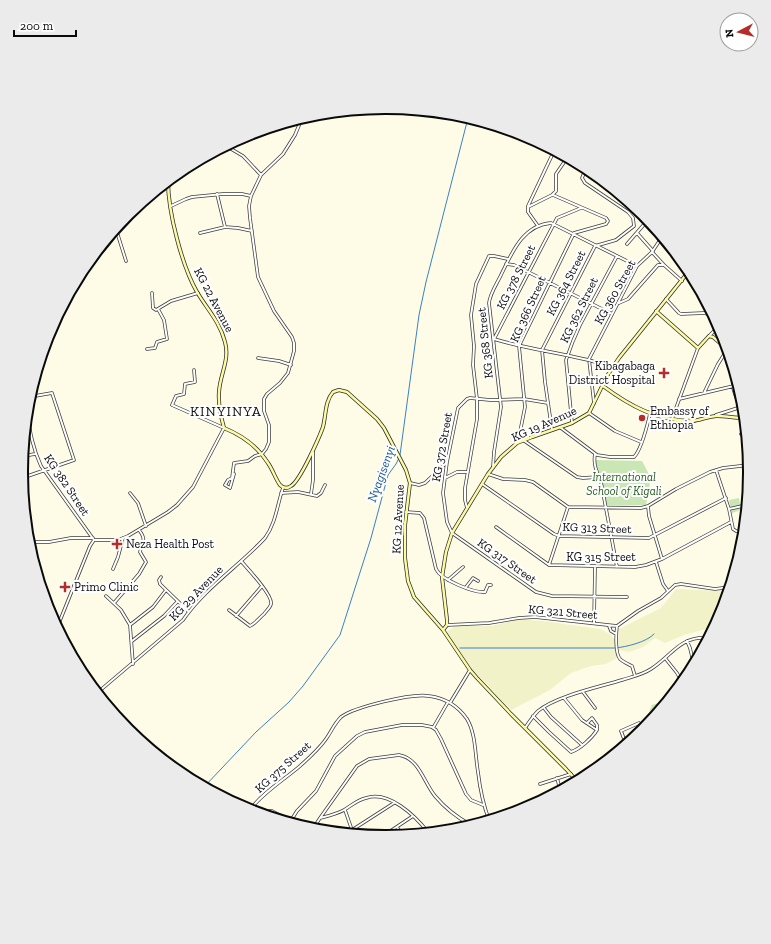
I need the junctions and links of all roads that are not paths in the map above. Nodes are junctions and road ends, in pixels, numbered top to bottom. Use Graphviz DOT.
graph roads {
  1 [pos="299,125"];
  2 [pos="231,149"];
  3 [pos="552,155"];
  4 [pos="564,162"];
  5 [pos="261,175"];
  6 [pos="583,175"];
  7 [pos="169,187"];
  8 [pos="217,194"];
  9 [pos="553,195"];
  10 [pos="251,196"];
  11 [pos="171,206"];
  12 [pos="528,207"];
  13 [pos="581,208"];
  14 [pos="554,224"];
  15 [pos="644,225"];
  16 [pos="538,226"];
  17 [pos="633,226"];
  18 [pos="225,227"];
  19 [pos="252,231"];
  20 [pos="638,232"];
  21 [pos="200,233"];
  22 [pos="574,233"];
  23 [pos="118,235"];
  24 [pos="659,242"];
  25 [pos="627,244"];
  26 [pos="595,246"];
  27 [pos="653,251"];
  28 [pos="617,256"];
  29 [pos="508,260"];
  30 [pos="126,262"];
  31 [pos="506,264"];
  32 [pos="664,265"];
  33 [pos="637,266"];
  34 [pos="529,272"];
  35 [pos="685,277"];
  36 [pos="682,281"];
  37 [pos="549,282"];
  38 [pos="152,293"];
  39 [pos="198,293"];
  40 [pos="571,294"];
  41 [pos="666,300"];
  42 [pos="618,303"];
  43 [pos="591,304"];
  44 [pos="158,309"];
  45 [pos="656,311"];
  46 [pos="706,313"];
  47 [pos="612,314"];
  48 [pos="714,331"];
  49 [pos="709,336"];
  50 [pos="494,339"];
  51 [pos="718,342"];
  52 [pos="519,346"];
  53 [pos="698,348"];
  54 [pos="147,349"];
  55 [pos="542,350"];
  56 [pos="567,355"];
  57 [pos="724,356"];
  58 [pos="258,358"];
  59 [pos="589,359"];
  60 [pos="291,365"];
  61 [pos="613,367"];
  62 [pos="194,370"];
  63 [pos="602,386"];
  64 [pos="732,387"];
  65 [pos="734,391"];
  66 [pos="704,393"];
  67 [pos="36,396"];
  68 [pos="477,399"];
  69 [pos="678,399"];
  70 [pos="500,400"];
  71 [pos="524,400"];
  72 [pos="548,403"];
  73 [pos="594,404"];
  74 [pos="737,408"];
  75 [pos="589,413"];
  76 [pos="650,414"];
  77 [pos="716,416"];
  78 [pos="739,418"];
  79 [pos="672,419"];
  80 [pos="572,423"];
  81 [pos="224,428"];
  82 [pos="561,428"];
  83 [pos="552,430"];
  84 [pos="30,434"];
  85 [pos="523,440"];
  86 [pos="641,442"];
  87 [pos="517,443"];
  88 [pos="313,450"];
  89 [pos="35,454"];
  90 [pos="262,454"];
  91 [pos="595,454"];
  92 [pos="29,455"];
  93 [pos="447,462"];
  94 [pos="743,465"];
  95 [pos="493,466"];
  96 [pos="44,470"];
  97 [pos="716,470"];
  98 [pos="468,472"];
  99 [pos="234,474"];
  100 [pos="488,474"];
  101 [pos="28,476"];
  102 [pos="599,477"];
  103 [pos="445,478"];
  104 [pos="410,483"];
  105 [pos="482,484"];
  106 [pos="325,485"];
  107 [pos="283,488"];
  108 [pos="130,493"];
  109 [pos="281,493"];
  110 [pos="311,494"];
  111 [pos="726,498"];
  112 [pos="648,506"];
  113 [pos="741,506"];
  114 [pos="568,507"];
  115 [pos="605,507"];
  116 [pos="467,508"];
  117 [pos="729,509"];
  118 [pos="406,512"];
  119 [pos="731,522"];
  120 [pos="146,526"];
  121 [pos="496,527"];
  122 [pos="139,530"];
  123 [pos="738,531"];
  124 [pos="452,533"];
  125 [pos="654,535"];
  126 [pos="559,536"];
  127 [pos="612,537"];
  128 [pos="123,538"];
  129 [pos="93,539"];
  130 [pos="35,542"];
  131 [pos="662,559"];
  132 [pos="241,560"];
  133 [pos="656,562"];
  134 [pos="549,565"];
  135 [pos="463,567"];
  136 [pos="595,567"];
  137 [pos="616,567"];
  138 [pos="113,568"];
  139 [pos="161,577"];
  140 [pos="442,577"];
  141 [pos="448,580"];
  142 [pos="478,581"];
  143 [pos="491,585"];
  144 [pos="262,586"];
  145 [pos="466,587"];
  146 [pos="724,588"];
  147 [pos="166,590"];
  148 [pos="668,591"];
  149 [pos="106,596"];
  150 [pos="594,596"];
  151 [pos="627,597"];
  152 [pos="177,602"];
  153 [pos="114,603"];
  154 [pos="230,610"];
  155 [pos="189,612"];
  156 [pos="236,616"];
  157 [pos="60,620"];
  158 [pos="594,623"];
  159 [pos="130,625"];
  160 [pos="447,625"];
  161 [pos="609,626"];
  162 [pos="617,626"];
  163 [pos="443,630"];
  164 [pos="616,634"];
  165 [pos="702,638"];
  166 [pos="132,641"];
  167 [pos="687,641"];
  168 [pos="692,656"];
  169 [pos="665,658"];
  170 [pos="133,664"];
  171 [pos="470,670"];
  172 [pos="635,676"];
  173 [pos="679,677"];
  174 [pos="102,689"];
  175 [pos="583,692"];
  176 [pos="564,698"];
  177 [pos="449,702"];
  178 [pos="544,708"];
  179 [pos="595,708"];
  180 [pos="534,716"];
  181 [pos="587,723"];
  182 [pos="639,723"];
  183 [pos="434,728"];
  184 [pos="525,728"];
  185 [pos="597,730"];
  186 [pos="624,738"];
  187 [pos="582,745"];
  188 [pos="571,774"];
  189 [pos="557,778"];
  190 [pos="540,784"];
  191 [pos="559,785"];
  192 [pos="394,802"];
  193 [pos="256,805"];
  194 [pos="483,805"];
  195 [pos="345,810"];
  196 [pos="487,815"];
  197 [pos="414,816"];
  198 [pos="293,817"];
  199 [pos="320,818"];
  200 [pos="463,821"];
  201 [pos="317,823"];
  202 [pos="397,827"];
  203 [pos="424,827"];
  204 [pos="351,828"];
  205 [pos="355,828"];
  206 [pos="393,830"];
  1 -- 5 [label="street"];
  2 -- 5 [label="street"];
  3 -- 12 [label="street"];
  4 -- 9 [label="street"];
  5 -- 10 [label="street"];
  6 -- 17 [label="street"];
  7 -- 11 [label="street, KG 22 Avenue"];
  8 -- 10 [label="street"];
  8 -- 11 [label="street"];
  8 -- 18 [label="street"];
  9 -- 12 [label="street"];
  9 -- 13 [label="street"];
  10 -- 19 [label="street"];
  11 -- 39 [label="street, KG 22 Avenue"];
  12 -- 16 [label="street"];
  13 -- 14 [label="street"];
  13 -- 22 [label="street"];
  14 -- 16 [label="street"];
  14 -- 22 [label="street"];
  14 -- 34 [label="street, KG 378 Street"];
  15 -- 20 [label="street"];
  16 -- 29 [label="street, KG 368 Street"];
  17 -- 20 [label="street"];
  17 -- 26 [label="street, KG 364 Street"];
  18 -- 19 [label="street"];
  18 -- 21 [label="street"];
  19 -- 60 [label="street"];
  20 -- 25 [label="street"];
  20 -- 27 [label="street"];
  22 -- 26 [label="street"];
  22 -- 37 [label="street, KG 366 Street"];
  23 -- 30 [label="street"];
  24 -- 27 [label="street, KG 360 Street"];
  26 -- 28 [label="street"];
  26 -- 40 [label="street, KG 364 Street"];
  27 -- 32 [label="street"];
  27 -- 33 [label="street, KG 360 Street"];
  28 -- 33 [label="street"];
  28 -- 43 [label="street, KG 362 Street"];
  29 -- 31 [label="street, KG 368 Street"];
  29 -- 68 [label="street"];
  31 -- 34 [label="street"];
  31 -- 50 [label="street, KG 368 Street"];
  32 -- 36 [label="street"];
  32 -- 42 [label="street"];
  33 -- 42 [label="street, KG 360 Street"];
  34 -- 37 [label="street"];
  34 -- 50 [label="street, KG 378 Street"];
  35 -- 36 [label="street, KG 19 Avenue"];
  36 -- 41 [label="street, KG 19 Avenue"];
  37 -- 40 [label="street"];
  37 -- 52 [label="street, KG 366 Street"];
  38 -- 44 [label="street"];
  39 -- 44 [label="street"];
  39 -- 81 [label="street, KG 22 Avenue"];
  40 -- 43 [label="street"];
  40 -- 55 [label="street, KG 364 Street"];
  41 -- 45 [label="street, KG 19 Avenue"];
  41 -- 46 [label="street"];
  42 -- 47 [label="street, KG 360 Street"];
  43 -- 47 [label="street"];
  43 -- 56 [label="street, KG 362 Street"];
  44 -- 54 [label="street"];
  45 -- 53 [label="street"];
  45 -- 61 [label="street, KG 19 Avenue"];
  47 -- 59 [label="street, KG 360 Street"];
  48 -- 49 [label="street"];
  49 -- 51 [label="street"];
  49 -- 53 [label="street"];
  50 -- 52 [label="street"];
  50 -- 70 [label="street, KG 368 Street"];
  52 -- 55 [label="street"];
  52 -- 71 [label="street, KG 366 Street"];
  53 -- 69 [label="street"];
  55 -- 56 [label="street"];
  55 -- 72 [label="street"];
  56 -- 59 [label="street"];
  56 -- 80 [label="street, KG 362 Street"];
  57 -- 66 [label="street"];
  58 -- 60 [label="street"];
  59 -- 61 [label="street"];
  59 -- 73 [label="street"];
  60 -- 90 [label="street"];
  61 -- 63 [label="street, KG 19 Avenue"];
  62 -- 81 [label="street"];
  63 -- 73 [label="street, KG 19 Avenue"];
  63 -- 76 [label="street"];
  64 -- 65 [label="street"];
  64 -- 66 [label="street"];
  66 -- 69 [label="street"];
  67 -- 96 [label="street"];
  68 -- 70 [label="street, KG 372 Street"];
  68 -- 93 [label="street, KG 372 Street"];
  68 -- 98 [label="street"];
  69 -- 79 [label="street"];
  70 -- 71 [label="street, KG 372 Street"];
  70 -- 95 [label="street, KG 368 Street"];
  71 -- 72 [label="street, KG 372 Street"];
  71 -- 87 [label="street, KG 366 Street"];
  72 -- 83 [label="street"];
  73 -- 75 [label="street, KG 19 Avenue"];
  74 -- 77 [label="street"];
  75 -- 80 [label="street, KG 19 Avenue"];
  75 -- 86 [label="street"];
  76 -- 79 [label="street"];
  76 -- 86 [label="street"];
  77 -- 78 [label="street"];
  77 -- 79 [label="street"];
  80 -- 82 [label="street, KG 19 Avenue"];
  81 -- 90 [label="street"];
  81 -- 120 [label="street"];
  82 -- 83 [label="street, KG 19 Avenue"];
  82 -- 91 [label="street"];
  83 -- 85 [label="street, KG 19 Avenue"];
  84 -- 89 [label="street, KG 382 Street"];
  85 -- 87 [label="street, KG 19 Avenue"];
  85 -- 102 [label="street"];
  86 -- 91 [label="street"];
  87 -- 95 [label="street, KG 19 Avenue"];
  88 -- 104 [label="street, KG 12 Avenue"];
  88 -- 107 [label="street, KG 12 Avenue"];
  88 -- 110 [label="street"];
  89 -- 92 [label="street"];
  89 -- 96 [label="street, KG 382 Street"];
  90 -- 99 [label="street"];
  90 -- 107 [label="street"];
  91 -- 102 [label="street"];
  93 -- 103 [label="street, KG 372 Street"];
  93 -- 104 [label="street"];
  94 -- 97 [label="street"];
  95 -- 100 [label="street, KG 19 Avenue"];
  96 -- 101 [label="street"];
  96 -- 129 [label="street, KG 382 Street"];
  97 -- 111 [label="street"];
  97 -- 112 [label="street"];
  98 -- 103 [label="street"];
  98 -- 116 [label="street"];
  100 -- 105 [label="street, KG 19 Avenue"];
  100 -- 114 [label="street"];
  102 -- 115 [label="street"];
  103 -- 124 [label="street, KG 372 Street"];
  104 -- 118 [label="street, KG 12 Avenue"];
  105 -- 116 [label="street, KG 19 Avenue"];
  105 -- 126 [label="street, KG 313 Street"];
  106 -- 110 [label="street"];
  107 -- 109 [label="street, KG 29 Avenue"];
  108 -- 120 [label="street"];
  109 -- 110 [label="street"];
  109 -- 132 [label="street, KG 29 Avenue"];
  111 -- 117 [label="street"];
  111 -- 125 [label="street, KG 313 Street"];
  112 -- 115 [label="street"];
  112 -- 125 [label="street"];
  113 -- 117 [label="street"];
  114 -- 115 [label="street"];
  114 -- 126 [label="street"];
  115 -- 127 [label="street"];
  116 -- 124 [label="street, KG 19 Avenue"];
  117 -- 119 [label="street"];
  118 -- 140 [label="street"];
  118 -- 163 [label="street, KG 12 Avenue"];
  119 -- 123 [label="street"];
  119 -- 131 [label="street, KG 315 Street"];
  120 -- 122 [label="street"];
  121 -- 134 [label="street, KG 315 Street"];
  122 -- 128 [label="street"];
  122 -- 153 [label="street"];
  124 -- 140 [label="street, KG 19 Avenue"];
  124 -- 150 [label="street, KG 317 Street"];
  125 -- 127 [label="street, KG 313 Street"];
  125 -- 131 [label="street"];
  126 -- 127 [label="street, KG 313 Street"];
  126 -- 134 [label="street"];
  127 -- 137 [label="street"];
  128 -- 129 [label="street"];
  128 -- 138 [label="street"];
  129 -- 130 [label="street"];
  129 -- 157 [label="street"];
  131 -- 133 [label="street, KG 315 Street"];
  132 -- 144 [label="street"];
  132 -- 155 [label="street, KG 29 Avenue"];
  133 -- 137 [label="street, KG 315 Street"];
  133 -- 148 [label="street"];
  134 -- 136 [label="street, KG 315 Street"];
  135 -- 141 [label="street"];
  136 -- 137 [label="street, KG 315 Street"];
  136 -- 150 [label="street"];
  139 -- 147 [label="street"];
  140 -- 141 [label="street"];
  140 -- 160 [label="street, KG 19 Avenue"];
  141 -- 145 [label="street"];
  142 -- 145 [label="street"];
  143 -- 145 [label="street"];
  144 -- 156 [label="street"];
  144 -- 156 [label="street"];
  146 -- 148 [label="street"];
  147 -- 152 [label="street"];
  147 -- 159 [label="street"];
  148 -- 162 [label="street"];
  149 -- 153 [label="street"];
  150 -- 151 [label="street, KG 317 Street"];
  150 -- 158 [label="street"];
  152 -- 155 [label="street"];
  152 -- 166 [label="street"];
  153 -- 159 [label="street"];
  154 -- 156 [label="street"];
  155 -- 170 [label="street, KG 29 Avenue"];
  158 -- 160 [label="street, KG 321 Street"];
  158 -- 161 [label="street, KG 321 Street"];
  159 -- 166 [label="street"];
  160 -- 163 [label="street"];
  161 -- 162 [label="street, KG 321 Street"];
  161 -- 164 [label="street"];
  162 -- 164 [label="street"];
  163 -- 171 [label="street, KG 12 Avenue"];
  164 -- 172 [label="street"];
  165 -- 167 [label="street"];
  166 -- 170 [label="street"];
  167 -- 168 [label="street"];
  167 -- 169 [label="street"];
  169 -- 172 [label="street"];
  169 -- 173 [label="street"];
  170 -- 174 [label="street, KG 29 Avenue"];
  171 -- 177 [label="street"];
  171 -- 184 [label="street, KG 12 Avenue"];
  172 -- 175 [label="street"];
  175 -- 176 [label="street"];
  175 -- 179 [label="street"];
  176 -- 178 [label="street"];
  176 -- 181 [label="street"];
  177 -- 183 [label="street"];
  177 -- 193 [label="street, KG 375 Street"];
  177 -- 194 [label="street, KG 375 Street"];
  178 -- 180 [label="street"];
  178 -- 187 [label="street"];
  180 -- 184 [label="street"];
  180 -- 187 [label="street"];
  181 -- 185 [label="street"];
  181 -- 185 [label="street"];
  182 -- 186 [label="street"];
  183 -- 194 [label="street"];
  183 -- 198 [label="street"];
  184 -- 188 [label="street, KG 12 Avenue"];
  185 -- 187 [label="street"];
  188 -- 189 [label="street"];
  189 -- 190 [label="street"];
  189 -- 191 [label="street"];
  192 -- 195 [label="street"];
  192 -- 197 [label="street"];
  192 -- 205 [label="street"];
  194 -- 196 [label="street, KG 375 Street"];
  195 -- 199 [label="street"];
  195 -- 204 [label="street"];
  197 -- 202 [label="street"];
  197 -- 203 [label="street"];
  199 -- 200 [label="street"];
  199 -- 201 [label="street"];
  202 -- 206 [label="street"];
}
